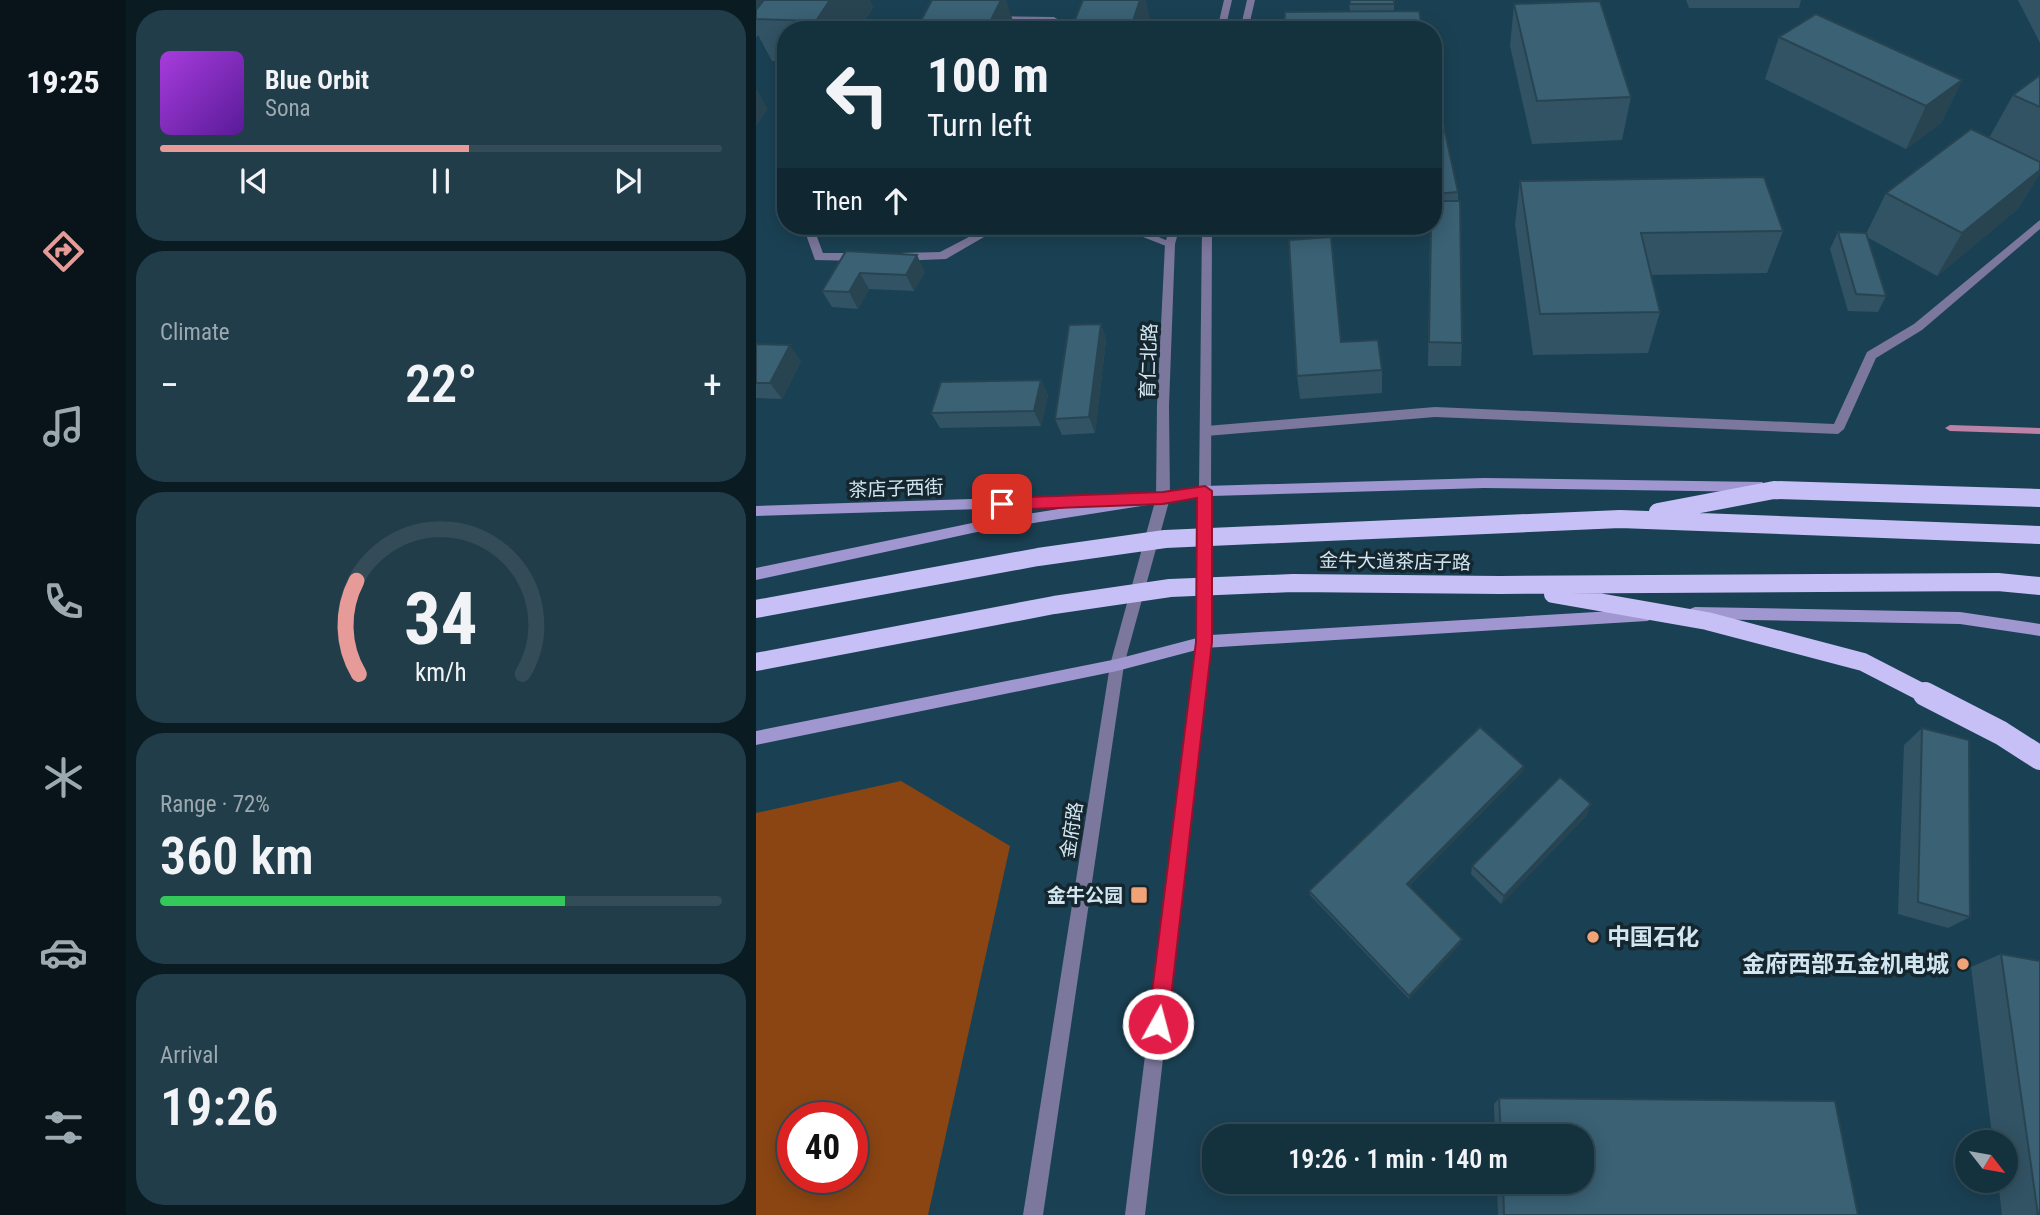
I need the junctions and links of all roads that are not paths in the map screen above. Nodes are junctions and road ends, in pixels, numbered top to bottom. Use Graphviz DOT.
graph roads {
  1 [pos="1228,0"];
  2 [pos="1251,0"];
  3 [pos="980,17"];
  4 [pos="1056,21"];
  5 [pos="1223,21"];
  6 [pos="1246,21"];
  7 [pos="2040,223"];
  8 [pos="811,235"];
  9 [pos="981,235"];
  10 [pos="1148,235"];
  11 [pos="1173,235"];
  12 [pos="1207,235"];
  13 [pos="1171,244"];
  14 [pos="873,257"];
  15 [pos="887,257"];
  16 [pos="1206,431"];
  17 [pos="1205,491"];
  18 [pos="1163,498"];
  19 [pos="2040,499"];
  20 [pos="756,511"];
  21 [pos="1620,519"];
  22 [pos="2040,534"];
  23 [pos="756,575"];
  24 [pos="1500,585"];
  25 [pos="2040,586"];
  26 [pos="756,609"];
  27 [pos="2040,630"];
  28 [pos="1204,642"];
  29 [pos="756,662"];
  30 [pos="1117,665"];
  31 [pos="756,738"];
  32 [pos="2040,758"];
  33 [pos="1033,1215"];
  34 [pos="1135,1215"];
  1 -- 5 [label="street"];
  2 -- 6 [label="street"];
  3 -- 4 [label="street"];
  7 -- 16 [label="street"];
  8 -- 14 [label="street"];
  9 -- 15 [label="street"];
  10 -- 13 [label="street"];
  11 -- 13 [label="street, 育仁北路"];
  12 -- 16 [label="street"];
  13 -- 18 [label="street, 育仁北路"];
  16 -- 17 [label="street"];
  17 -- 18 [label="main road"];
  17 -- 19 [label="main road"];
  17 -- 28 [label="main road"];
  18 -- 20 [label="main road, 茶店子西街"];
  18 -- 23 [label="main road"];
  18 -- 30 [label="street, 金府路"];
  19 -- 21 [label="highway, bridge"];
  21 -- 22 [label="highway, 金牛大道茶店子路, bridge"];
  21 -- 26 [label="highway, 金牛大道茶店子路, bridge"];
  24 -- 25 [label="highway, 金牛大道茶店子路, bridge"];
  24 -- 29 [label="highway, 金牛大道茶店子路, bridge"];
  24 -- 32 [label="highway, bridge"];
  27 -- 28 [label="main road"];
  28 -- 30 [label="main road"];
  28 -- 34 [label="street"];
  30 -- 31 [label="main road"];
  30 -- 33 [label="street, 金府路"];
}
